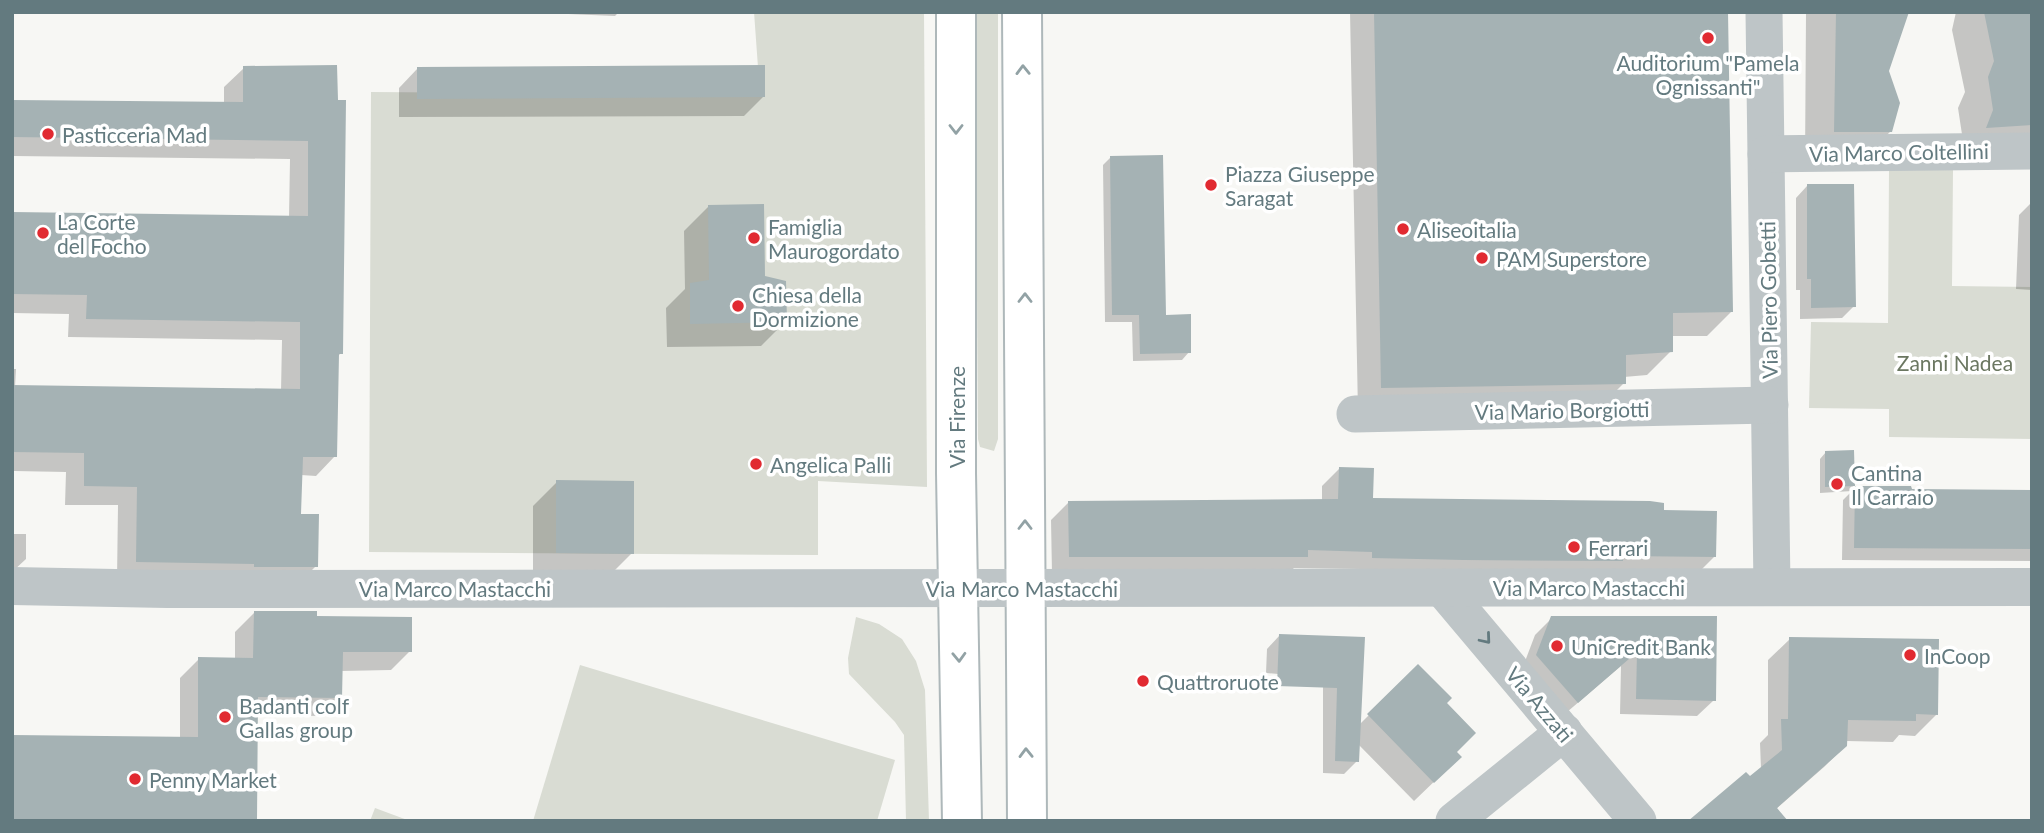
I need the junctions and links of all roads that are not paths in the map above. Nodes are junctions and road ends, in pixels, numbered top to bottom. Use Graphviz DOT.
graph roads {
  1 [pos="956,12"];
  2 [pos="1022,12"];
  3 [pos="1764,12"];
  4 [pos="2032,151"];
  5 [pos="1766,154"];
  6 [pos="1770,405"];
  7 [pos="1355,414"];
  8 [pos="12,586"];
  9 [pos="1442,587"];
  10 [pos="1772,587"];
  11 [pos="957,588"];
  12 [pos="1025,588"];
  13 [pos="2029,591"];
  14 [pos="1564,733"];
  15 [pos="962,821"];
  16 [pos="1027,821"];
  17 [pos="1454,821"];
  18 [pos="1638,821"];
  1 -- 11 [label="main road, Via Firenze, one-way"];
  12 -- 2 [label="main road, one-way"];
  3 -- 5 [label="street, Via Piero Gobetti"];
  4 -- 5 [label="street, Via Marco Coltellini"];
  5 -- 6 [label="street, Via Piero Gobetti"];
  6 -- 7 [label="street, Via Mario Borgiotti"];
  6 -- 10 [label="street, Via Piero Gobetti"];
  8 -- 11 [label="street, Via Marco Mastacchi"];
  9 -- 10 [label="street, Via Marco Mastacchi"];
  9 -- 12 [label="street, Via Marco Mastacchi"];
  9 -- 14 [label="street, Via Azzati, one-way"];
  10 -- 13 [label="street, Via Marco Mastacchi"];
  11 -- 12 [label="street, Via Marco Mastacchi"];
  11 -- 15 [label="main road, Via Firenze, one-way"];
  16 -- 12 [label="main road, one-way"];
  14 -- 17 [label="street"];
  14 -- 18 [label="street, Via Azzati"];
}
